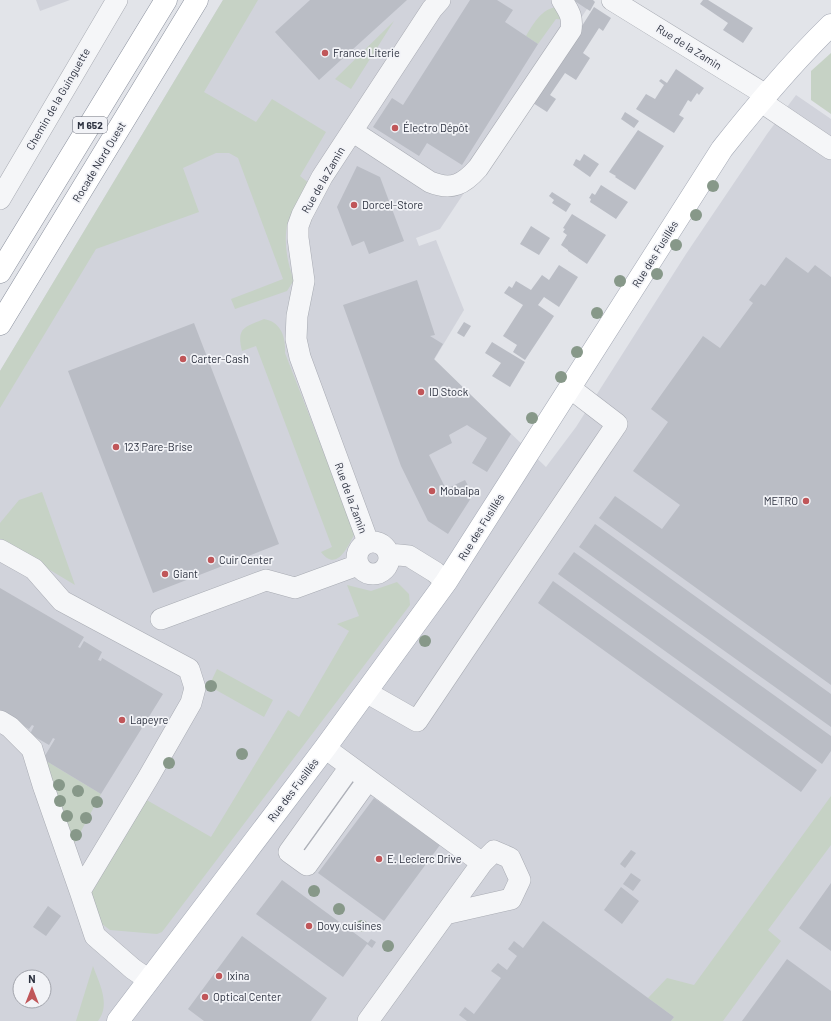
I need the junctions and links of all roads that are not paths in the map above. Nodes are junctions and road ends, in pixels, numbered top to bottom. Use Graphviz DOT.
graph roads {
  1 [pos="117,0"];
  2 [pos="165,0"];
  3 [pos="197,0"];
  4 [pos="440,0"];
  5 [pos="562,0"];
  6 [pos="612,0"];
  7 [pos="831,25"];
  8 [pos="763,98"];
  9 [pos="352,132"];
  10 [pos="831,149"];
  11 [pos="0,199"];
  12 [pos="0,272"];
  13 [pos="0,324"];
  14 [pos="570,388"];
  15 [pos="368,542"];
  16 [pos="0,550"];
  17 [pos="389,554"];
  18 [pos="358,564"];
  19 [pos="446,582"];
  20 [pos="161,619"];
  21 [pos="366,692"];
  22 [pos="0,721"];
  23 [pos="325,748"];
  24 [pos="350,767"];
  25 [pos="368,780"];
  26 [pos="482,863"];
  27 [pos="80,891"];
  28 [pos="445,914"];
  29 [pos="149,980"];
  30 [pos="124,1019"];
  31 [pos="368,1021"];
  1 -- 11 [label="street, Chemin de la Guinguette"];
  2 -- 12 [label="main road, M 652"];
  3 -- 13 [label="main road, Rocade Nord Ouest / M 652"];
  4 -- 9 [label="street, Rue de la Zamin"];
  5 -- 9 [label="street"];
  6 -- 8 [label="street, Rue de la Zamin"];
  7 -- 8 [label="main road, Rue des Fusillés"];
  8 -- 10 [label="street, Rue de la Zamin"];
  8 -- 14 [label="main road, Rue des Fusillés"];
  9 -- 15 [label="street, Rue de la Zamin"];
  14 -- 19 [label="main road, Rue des Fusillés"];
  14 -- 21 [label="street"];
  15 -- 17 [label="street, Rue de la Zamin"];
  15 -- 18 [label="street, Rue de la Zamin"];
  16 -- 27 [label="street"];
  17 -- 18 [label="street"];
  17 -- 19 [label="street"];
  18 -- 20 [label="street"];
  19 -- 21 [label="main road, Rue des Fusillés"];
  21 -- 23 [label="main road, Rue des Fusillés"];
  22 -- 27 [label="street"];
  23 -- 24 [label="street"];
  23 -- 29 [label="main road, Rue des Fusillés"];
  24 -- 25 [label="street"];
  24 -- 25 [label="street"];
  25 -- 26 [label="street"];
  26 -- 28 [label="street"];
  26 -- 28 [label="street"];
  27 -- 29 [label="street"];
  28 -- 31 [label="street"];
  29 -- 30 [label="main road, Rue des Fusillés"];
}
